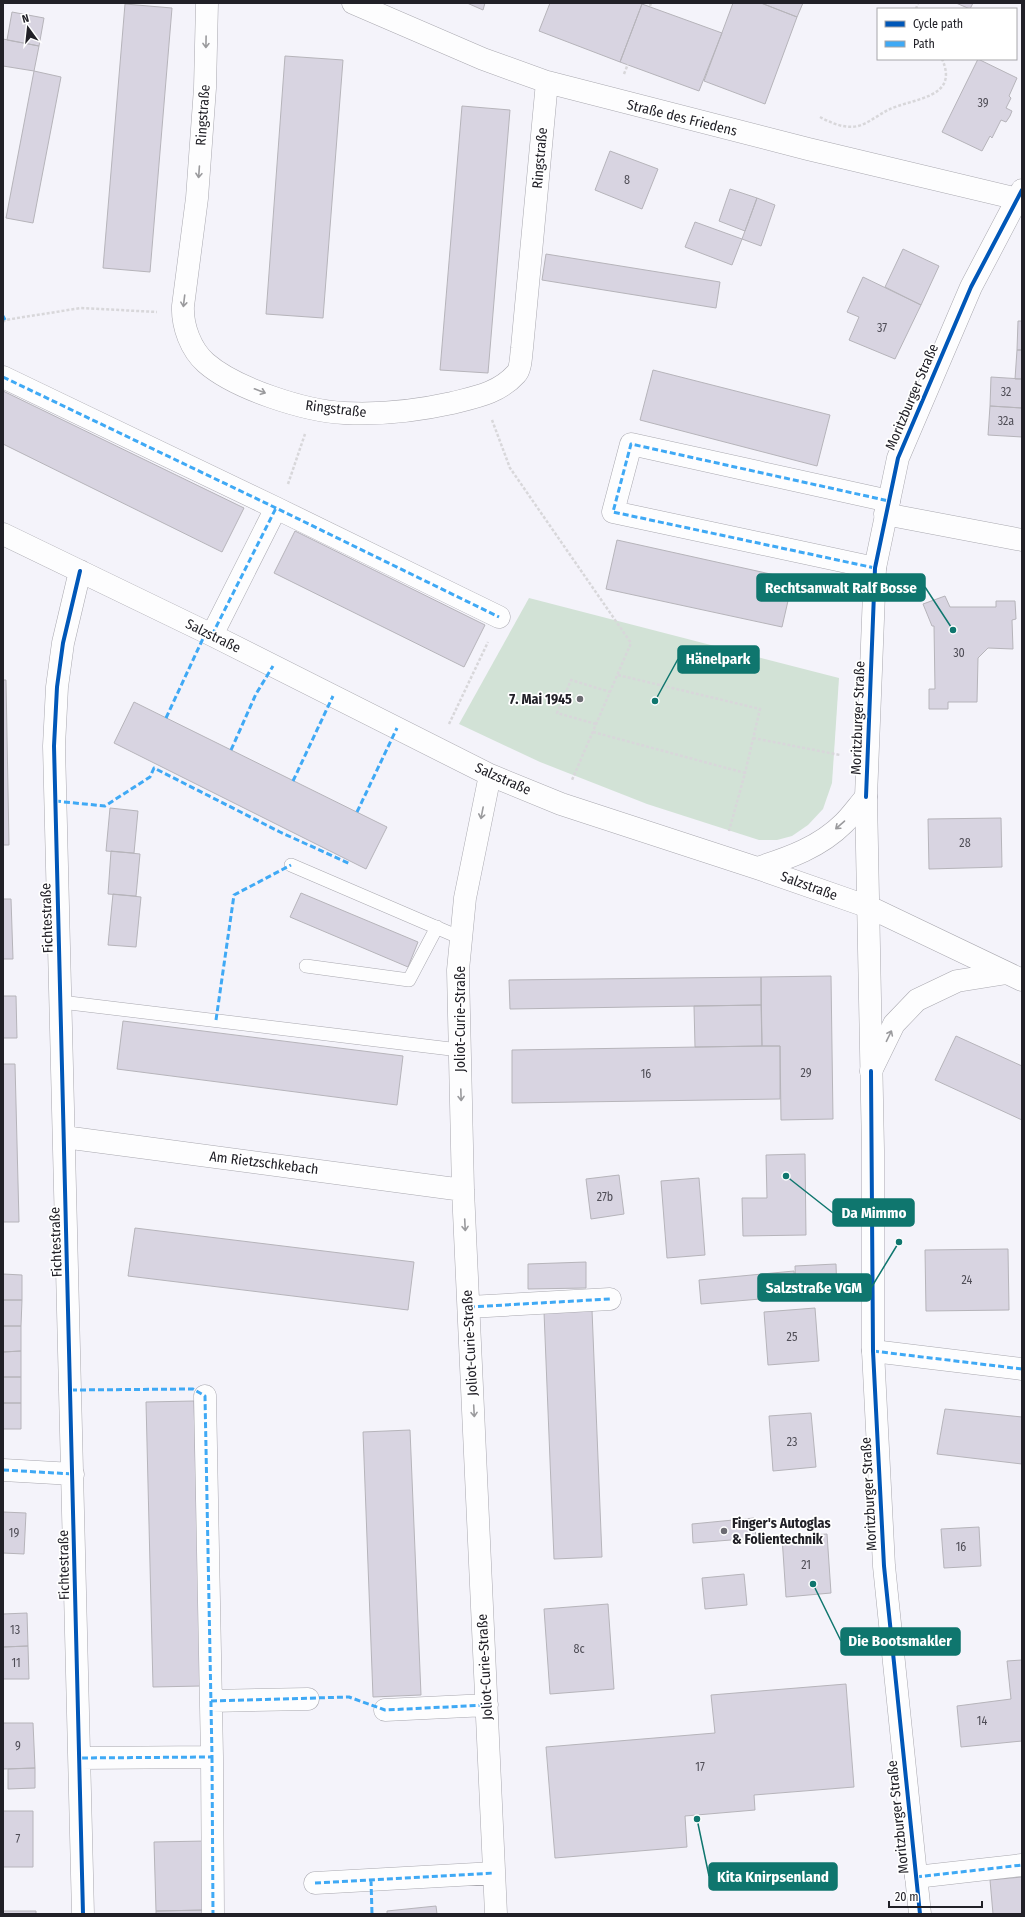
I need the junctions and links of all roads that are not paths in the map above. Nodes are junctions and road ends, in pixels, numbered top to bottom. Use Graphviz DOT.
graph roads {
  1 [pos="207,3"];
  2 [pos="353,3"];
  3 [pos="547,82"];
  4 [pos="1020,196"];
  5 [pos="3,377"];
  6 [pos="276,508"];
  7 [pos="887,508"];
  8 [pos="3,534"];
  9 [pos="1022,540"];
  10 [pos="875,568"];
  11 [pos="80,571"];
  12 [pos="499,617"];
  13 [pos="212,635"];
  14 [pos="490,775"];
  15 [pos="866,796"];
  16 [pos="291,865"];
  17 [pos="757,868"];
  18 [pos="868,907"];
  19 [pos="437,927"];
  20 [pos="461,938"];
  21 [pos="306,966"];
  22 [pos="1014,976"];
  23 [pos="61,1002"];
  24 [pos="459,1050"];
  25 [pos="871,1070"];
  26 [pos="64,1137"];
  27 [pos="463,1190"];
  28 [pos="610,1299"];
  29 [pos="469,1307"];
  30 [pos="873,1351"];
  31 [pos="1022,1369"];
  32 [pos="205,1396"];
  33 [pos="3,1470"];
  34 [pos="73,1474"];
  35 [pos="308,1699"];
  36 [pos="211,1702"];
  37 [pos="487,1705"];
  38 [pos="385,1710"];
  39 [pos="212,1757"];
  40 [pos="80,1758"];
  41 [pos="1022,1865"];
  42 [pos="494,1873"];
  43 [pos="916,1877"];
  44 [pos="315,1883"];
  45 [pos="84,1914"];
  46 [pos="213,1914"];
  47 [pos="496,1914"];
  48 [pos="920,1914"];
  1 -- 3 [label="street, Ringstraße, one-way"];
  2 -- 3 [label="street, Straße des Friedens"];
  3 -- 4 [label="street, Straße des Friedens"];
  4 -- 7 [label="street, Moritzburger Straße"];
  5 -- 6 [label="street"];
  6 -- 12 [label="street"];
  6 -- 13 [label="street"];
  7 -- 9 [label="street"];
  7 -- 10 [label="street, Moritzburger Straße"];
  7 -- 10 [label="street"];
  8 -- 11 [label="street, Salzstraße"];
  10 -- 15 [label="street, Moritzburger Straße"];
  11 -- 13 [label="street, Salzstraße"];
  11 -- 23 [label="street, Fichtestraße"];
  13 -- 14 [label="street, Salzstraße"];
  14 -- 17 [label="street, Salzstraße"];
  14 -- 20 [label="street, Joliot-Curie-Straße, one-way"];
  15 -- 17 [label="street, one-way"];
  15 -- 18 [label="street, Moritzburger Straße"];
  16 -- 19 [label="lane"];
  17 -- 18 [label="street, Salzstraße"];
  18 -- 22 [label="street, Salzstraße"];
  18 -- 25 [label="street, Moritzburger Straße"];
  19 -- 20 [label="lane"];
  19 -- 21 [label="lane"];
  20 -- 24 [label="street, Joliot-Curie-Straße"];
  25 -- 22 [label="street, Moritzburger Straße, one-way"];
  23 -- 24 [label="lane"];
  23 -- 26 [label="street, Fichtestraße"];
  24 -- 27 [label="street, Joliot-Curie-Straße, one-way"];
  25 -- 30 [label="street, Moritzburger Straße"];
  26 -- 27 [label="street, Am Rietzschkebach"];
  26 -- 34 [label="street, Fichtestraße"];
  27 -- 29 [label="street, Joliot-Curie-Straße, one-way"];
  28 -- 29 [label="street"];
  29 -- 37 [label="street, Joliot-Curie-Straße, one-way"];
  30 -- 31 [label="street"];
  30 -- 43 [label="street, Moritzburger Straße"];
  32 -- 36 [label="street"];
  33 -- 34 [label="street"];
  34 -- 40 [label="street, Fichtestraße"];
  35 -- 36 [label="street"];
  36 -- 39 [label="street"];
  37 -- 38 [label="street"];
  37 -- 42 [label="street, Joliot-Curie-Straße"];
  39 -- 40 [label="street"];
  39 -- 46 [label="street"];
  40 -- 45 [label="street, Fichtestraße"];
  41 -- 43 [label="street"];
  42 -- 44 [label="street"];
  42 -- 47 [label="street, Joliot-Curie-Straße"];
  43 -- 48 [label="street, Moritzburger Straße"];
}
